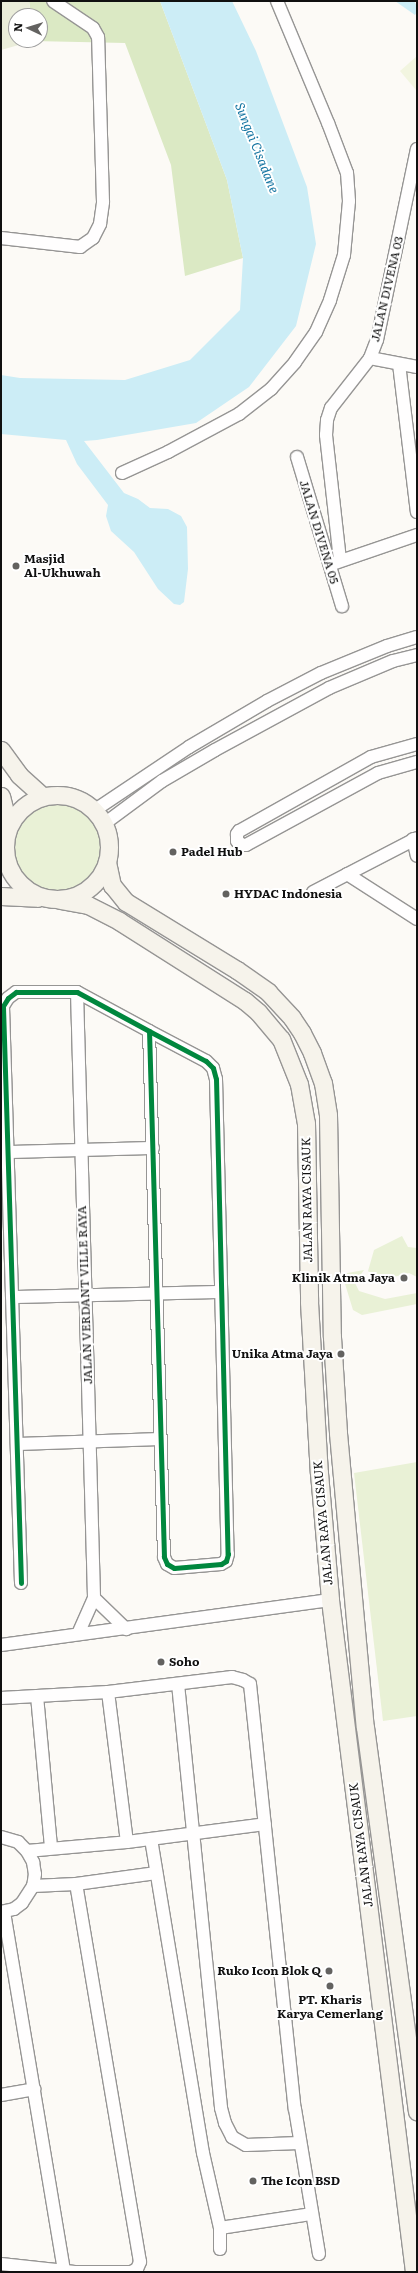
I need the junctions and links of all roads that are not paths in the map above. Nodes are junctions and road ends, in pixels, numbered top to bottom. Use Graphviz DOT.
graph roads {
  1 [pos="53,1"];
  2 [pos="277,1"];
  3 [pos="417,149"];
  4 [pos="1,238"];
  5 [pos="370,358"];
  6 [pos="399,364"];
  7 [pos="417,367"];
  8 [pos="297,457"];
  9 [pos="122,473"];
  10 [pos="417,512"];
  11 [pos="417,536"];
  12 [pos="335,563"];
  13 [pos="342,606"];
  14 [pos="417,637"];
  15 [pos="417,655"];
  16 [pos="321,673"];
  17 [pos="329,688"];
  18 [pos="417,744"];
  19 [pos="1,750"];
  20 [pos="371,757"];
  21 [pos="417,762"];
  22 [pos="378,773"];
  23 [pos="1,796"];
  24 [pos="42,796"];
  25 [pos="95,810"];
  26 [pos="104,824"];
  27 [pos="5,837"];
  28 [pos="415,838"];
  29 [pos="417,856"];
  30 [pos="107,862"];
  31 [pos="347,874"];
  32 [pos="312,892"];
  33 [pos="1,896"];
  34 [pos="43,898"];
  35 [pos="60,900"];
  36 [pos="417,919"];
  37 [pos="77,992"];
  38 [pos="149,1031"];
  39 [pos="153,1148"];
  40 [pos="81,1149"];
  41 [pos="8,1152"];
  42 [pos="221,1292"];
  43 [pos="156,1294"];
  44 [pos="85,1295"];
  45 [pos="12,1297"];
  46 [pos="161,1439"];
  47 [pos="90,1442"];
  48 [pos="17,1444"];
  49 [pos="21,1583"];
  50 [pos="94,1598"];
  51 [pos="330,1600"];
  52 [pos="126,1629"];
  53 [pos="78,1634"];
  54 [pos="1,1645"];
  55 [pos="178,1684"];
  56 [pos="108,1692"];
  57 [pos="37,1696"];
  58 [pos="1,1698"];
  59 [pos="265,1824"];
  60 [pos="194,1834"];
  61 [pos="1,1836"];
  62 [pos="151,1839"];
  63 [pos="127,1842"];
  64 [pos="51,1848"];
  65 [pos="27,1851"];
  66 [pos="156,1873"];
  67 [pos="76,1884"];
  68 [pos="33,1886"];
  69 [pos="3,1912"];
  70 [pos="34,2088"];
  71 [pos="1,2095"];
  72 [pos="417,2112"];
  73 [pos="299,2143"];
  74 [pos="312,2214"];
  75 [pos="220,2228"];
  76 [pos="220,2249"];
  77 [pos="319,2254"];
  78 [pos="1,2264"];
  79 [pos="64,2270"];
  80 [pos="414,2272"];
  1 -- 4 [label="street"];
  2 -- 9 [label="street"];
  3 -- 5 [label="street, JALAN DIVENA 03"];
  5 -- 6 [label="street"];
  5 -- 12 [label="street, JALAN DIVENA 03"];
  6 -- 7 [label="street"];
  6 -- 10 [label="street"];
  8 -- 12 [label="street, JALAN DIVENA 05"];
  11 -- 12 [label="street"];
  12 -- 13 [label="street, JALAN DIVENA 05"];
  14 -- 16 [label="street"];
  15 -- 17 [label="street"];
  16 -- 17 [label="street"];
  16 -- 25 [label="street"];
  17 -- 26 [label="street"];
  18 -- 20 [label="street"];
  19 -- 24 [label="main road"];
  20 -- 22 [label="street"];
  20 -- 22 [label="street"];
  21 -- 22 [label="street"];
  23 -- 27 [label="main road"];
  24 -- 25 [label="main road"];
  24 -- 27 [label="main road"];
  25 -- 26 [label="main road"];
  26 -- 30 [label="main road"];
  27 -- 34 [label="main road"];
  28 -- 29 [label="street"];
  28 -- 31 [label="street"];
  30 -- 35 [label="main road"];
  30 -- 72 [label="main road, JALAN RAYA CISAUK"];
  31 -- 32 [label="street"];
  31 -- 36 [label="street"];
  33 -- 34 [label="main road"];
  34 -- 35 [label="main road"];
  35 -- 51 [label="main road, JALAN RAYA CISAUK"];
  37 -- 38 [label="street"];
  37 -- 40 [label="street, JALAN VERDANT VILLE RAYA"];
  37 -- 41 [label="street"];
  38 -- 39 [label="street"];
  38 -- 42 [label="street"];
  39 -- 40 [label="street"];
  39 -- 43 [label="street"];
  40 -- 41 [label="street"];
  40 -- 44 [label="street, JALAN VERDANT VILLE RAYA"];
  41 -- 45 [label="street"];
  42 -- 43 [label="street"];
  42 -- 46 [label="street"];
  43 -- 44 [label="street"];
  43 -- 46 [label="street"];
  44 -- 45 [label="street"];
  44 -- 47 [label="street, JALAN VERDANT VILLE RAYA"];
  45 -- 48 [label="street"];
  46 -- 47 [label="street"];
  47 -- 48 [label="street"];
  47 -- 50 [label="street, JALAN VERDANT VILLE RAYA"];
  48 -- 49 [label="street"];
  50 -- 52 [label="street"];
  50 -- 53 [label="street, JALAN VERDANT VILLE RAYA"];
  51 -- 52 [label="street"];
  51 -- 80 [label="main road, JALAN RAYA CISAUK"];
  52 -- 53 [label="street"];
  53 -- 54 [label="street"];
  55 -- 56 [label="street"];
  55 -- 59 [label="street"];
  55 -- 60 [label="street"];
  56 -- 57 [label="street"];
  56 -- 63 [label="street"];
  57 -- 58 [label="street"];
  57 -- 64 [label="street"];
  59 -- 60 [label="street"];
  59 -- 73 [label="street"];
  60 -- 62 [label="street"];
  60 -- 73 [label="street"];
  61 -- 65 [label="street"];
  62 -- 63 [label="street"];
  62 -- 66 [label="street"];
  63 -- 64 [label="street"];
  64 -- 65 [label="street"];
  65 -- 68 [label="street"];
  66 -- 67 [label="street"];
  66 -- 75 [label="street"];
  67 -- 68 [label="street"];
  67 -- 79 [label="street"];
  68 -- 69 [label="street"];
  69 -- 70 [label="street"];
  70 -- 71 [label="street"];
  70 -- 79 [label="street"];
  73 -- 74 [label="street"];
  74 -- 75 [label="street"];
  74 -- 77 [label="street"];
  75 -- 76 [label="street"];
  78 -- 79 [label="street"];
}
